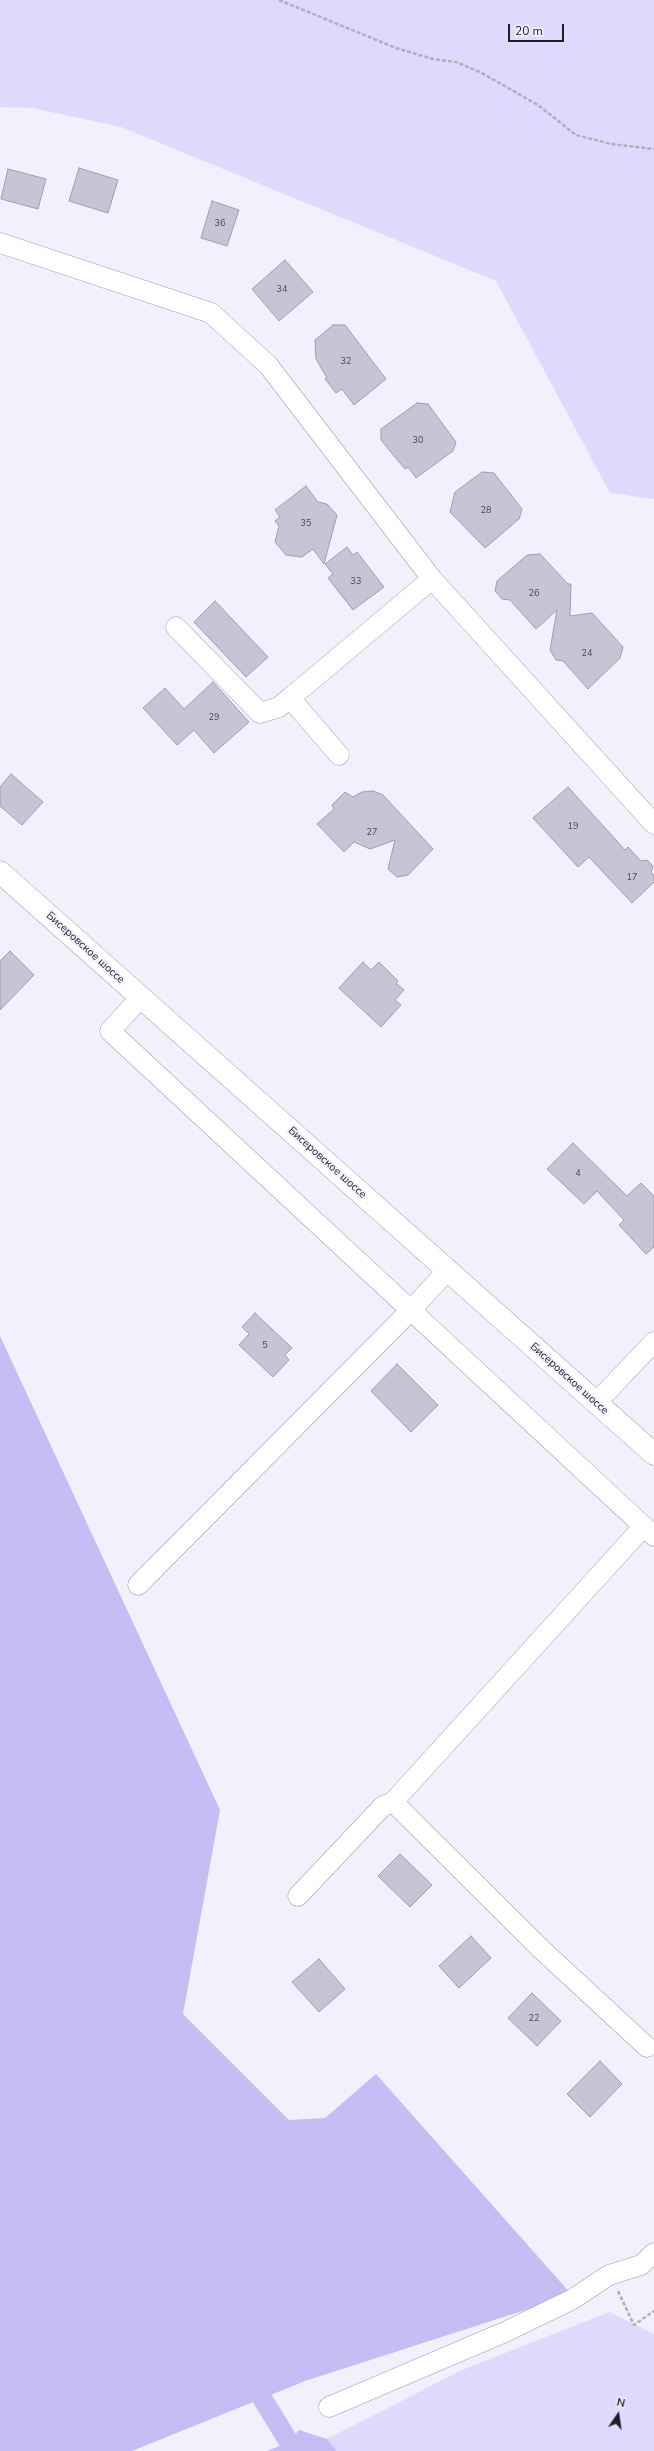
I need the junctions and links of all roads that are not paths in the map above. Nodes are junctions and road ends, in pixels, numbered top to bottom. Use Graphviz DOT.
graph roads {
  1 [pos="0,243"];
  2 [pos="432,579"];
  3 [pos="176,627"];
  4 [pos="290,698"];
  5 [pos="339,754"];
  6 [pos="652,817"];
  7 [pos="0,872"];
  8 [pos="141,997"];
  9 [pos="447,1271"];
  10 [pos="411,1310"];
  11 [pos="654,1342"];
  12 [pos="596,1403"];
  13 [pos="654,1454"];
  14 [pos="649,1531"];
  15 [pos="138,1585"];
  16 [pos="393,1802"];
  17 [pos="298,1896"];
  18 [pos="646,2047"];
  19 [pos="654,2253"];
  20 [pos="329,2407"];
  1 -- 2 [label="lane"];
  2 -- 4 [label="lane"];
  2 -- 6 [label="lane"];
  3 -- 4 [label="lane"];
  4 -- 5 [label="lane"];
  7 -- 8 [label="main road, Бисеровское шоссе"];
  8 -- 9 [label="main road, Бисеровское шоссе"];
  8 -- 10 [label="lane"];
  9 -- 10 [label="lane"];
  9 -- 12 [label="main road, Бисеровское шоссе"];
  10 -- 14 [label="lane"];
  10 -- 15 [label="lane"];
  11 -- 12 [label="lane"];
  12 -- 13 [label="main road, Бисеровское шоссе"];
  14 -- 16 [label="lane"];
  16 -- 17 [label="lane"];
  16 -- 18 [label="lane"];
  19 -- 20 [label="lane"];
}
